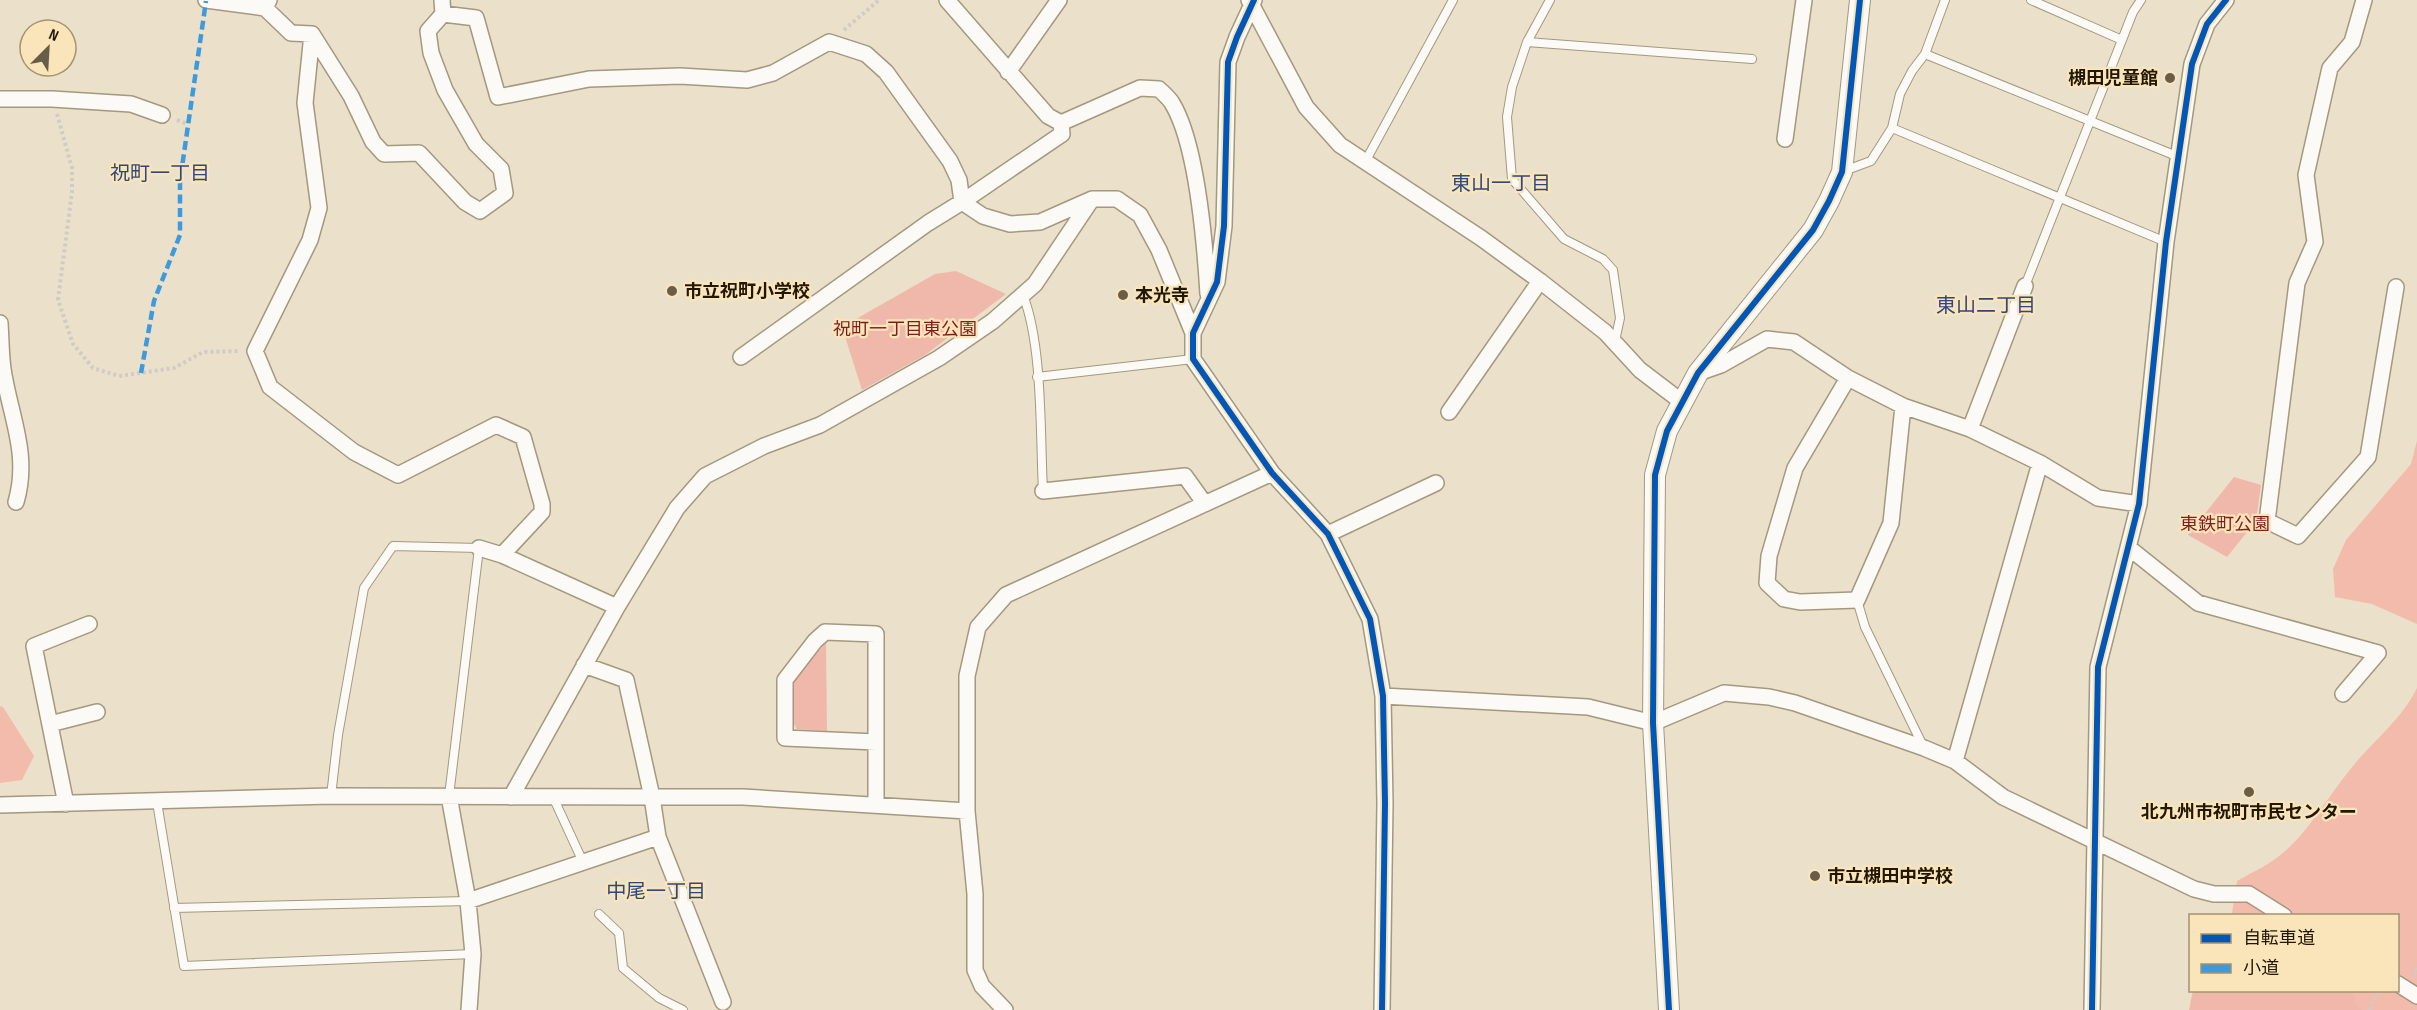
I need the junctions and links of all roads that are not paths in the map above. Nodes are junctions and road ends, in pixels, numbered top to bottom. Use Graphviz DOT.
graph roads {
  1 [pos="206,0"];
  2 [pos="947,0"];
  3 [pos="1059,0"];
  4 [pos="1453,0"];
  5 [pos="1550,0"];
  6 [pos="1804,0"];
  7 [pos="1860,0"];
  8 [pos="1945,0"];
  9 [pos="2031,0"];
  10 [pos="2141,0"];
  11 [pos="2226,0"];
  12 [pos="2364,0"];
  13 [pos="1251,1"];
  14 [pos="267,4"];
  15 [pos="442,7"];
  16 [pos="312,34"];
  17 [pos="2122,39"];
  18 [pos="1527,42"];
  19 [pos="1925,54"];
  20 [pos="1752,59"];
  21 [pos="1008,72"];
  22 [pos="0,99"];
  23 [pos="162,115"];
  24 [pos="2090,122"];
  25 [pos="1061,123"];
  26 [pos="1892,128"];
  27 [pos="1785,139"];
  28 [pos="2179,157"];
  29 [pos="1365,163"];
  30 [pos="1842,172"];
  31 [pos="2061,197"];
  32 [pos="1092,199"];
  33 [pos="962,202"];
  34 [pos="2166,242"];
  35 [pos="1540,281"];
  36 [pos="2025,286"];
  37 [pos="2396,287"];
  38 [pos="1023,295"];
  39 [pos="1209,299"];
  40 [pos="0,322"];
  41 [pos="1193,333"];
  42 [pos="1614,342"];
  43 [pos="741,357"];
  44 [pos="1192,359"];
  45 [pos="1698,373"];
  46 [pos="1037,377"];
  47 [pos="1848,378"];
  48 [pos="1682,402"];
  49 [pos="1903,406"];
  50 [pos="1449,412"];
  51 [pos="1970,429"];
  52 [pos="2040,463"];
  53 [pos="1272,473"];
  54 [pos="1436,483"];
  55 [pos="1043,491"];
  56 [pos="16,502"];
  57 [pos="1206,504"];
  58 [pos="2139,504"];
  59 [pos="1328,534"];
  60 [pos="479,548"];
  61 [pos="2128,548"];
  62 [pos="502,555"];
  63 [pos="1857,600"];
  64 [pos="617,607"];
  65 [pos="89,624"];
  66 [pos="584,665"];
  67 [pos="2343,694"];
  68 [pos="1383,696"];
  69 [pos="97,712"];
  70 [pos="1653,723"];
  71 [pos="50,724"];
  72 [pos="876,742"];
  73 [pos="1924,748"];
  74 [pos="1955,762"];
  75 [pos="331,796"];
  76 [pos="449,796"];
  77 [pos="511,797"];
  78 [pos="553,797"];
  79 [pos="652,797"];
  80 [pos="157,802"];
  81 [pos="66,804"];
  82 [pos="0,805"];
  83 [pos="876,805"];
  84 [pos="968,811"];
  85 [pos="657,837"];
  86 [pos="2096,843"];
  87 [pos="583,862"];
  88 [pos="468,901"];
  89 [pos="174,908"];
  90 [pos="599,914"];
  91 [pos="2282,914"];
  92 [pos="473,954"];
  93 [pos="2399,985"];
  94 [pos="2417,996"];
  95 [pos="723,1002"];
  96 [pos="469,1010"];
  97 [pos="683,1010"];
  98 [pos="1005,1010"];
  99 [pos="1382,1010"];
  100 [pos="1669,1010"];
  101 [pos="2092,1010"];
  1 -- 14 [label="street"];
  2 -- 21 [label="street"];
  3 -- 21 [label="street"];
  4 -- 29 [label="lane"];
  5 -- 18 [label="lane"];
  6 -- 27 [label="street"];
  7 -- 30 [label="street"];
  8 -- 19 [label="lane"];
  9 -- 17 [label="lane"];
  10 -- 17 [label="lane"];
  11 -- 28 [label="street"];
  12 -- 37 [label="street"];
  13 -- 29 [label="street"];
  13 -- 39 [label="street"];
  14 -- 16 [label="street"];
  15 -- 16 [label="street"];
  15 -- 33 [label="street"];
  16 -- 62 [label="street"];
  17 -- 24 [label="lane"];
  18 -- 20 [label="lane"];
  18 -- 42 [label="lane"];
  19 -- 24 [label="lane"];
  19 -- 26 [label="lane"];
  21 -- 25 [label="street"];
  22 -- 23 [label="street"];
  24 -- 28 [label="lane"];
  24 -- 31 [label="lane"];
  25 -- 33 [label="street"];
  25 -- 39 [label="street"];
  26 -- 30 [label="lane"];
  26 -- 31 [label="lane"];
  28 -- 34 [label="street"];
  29 -- 35 [label="street"];
  30 -- 45 [label="street"];
  31 -- 34 [label="lane"];
  31 -- 36 [label="lane"];
  32 -- 33 [label="street"];
  32 -- 38 [label="street"];
  32 -- 41 [label="street"];
  33 -- 43 [label="street"];
  34 -- 58 [label="street"];
  35 -- 42 [label="street"];
  35 -- 50 [label="street"];
  36 -- 51 [label="street"];
  38 -- 46 [label="lane"];
  38 -- 64 [label="street"];
  39 -- 41 [label="street"];
  40 -- 56 [label="street"];
  41 -- 44 [label="street"];
  42 -- 48 [label="street"];
  44 -- 46 [label="lane"];
  44 -- 53 [label="street"];
  45 -- 47 [label="street"];
  45 -- 48 [label="street"];
  46 -- 55 [label="lane"];
  47 -- 49 [label="street"];
  47 -- 63 [label="street"];
  48 -- 70 [label="street"];
  49 -- 51 [label="street"];
  49 -- 63 [label="street"];
  51 -- 52 [label="street"];
  52 -- 58 [label="street"];
  52 -- 74 [label="street"];
  53 -- 57 [label="street"];
  53 -- 59 [label="street"];
  54 -- 59 [label="street"];
  55 -- 57 [label="street"];
  57 -- 84 [label="street"];
  58 -- 61 [label="street"];
  59 -- 68 [label="street"];
  60 -- 62 [label="street"];
  60 -- 75 [label="lane"];
  60 -- 76 [label="lane"];
  61 -- 67 [label="street"];
  61 -- 86 [label="street"];
  62 -- 64 [label="street"];
  63 -- 73 [label="lane"];
  64 -- 66 [label="street"];
  65 -- 71 [label="street"];
  66 -- 77 [label="street"];
  66 -- 79 [label="street"];
  68 -- 70 [label="street"];
  68 -- 99 [label="street"];
  69 -- 71 [label="street"];
  70 -- 73 [label="street"];
  70 -- 100 [label="street"];
  71 -- 81 [label="street"];
  72 -- 72 [label="street"];
  72 -- 83 [label="street"];
  73 -- 74 [label="street"];
  74 -- 86 [label="street"];
  75 -- 76 [label="street"];
  75 -- 80 [label="street"];
  76 -- 77 [label="street"];
  76 -- 88 [label="street"];
  77 -- 78 [label="street"];
  78 -- 79 [label="street"];
  78 -- 87 [label="lane"];
  79 -- 83 [label="street"];
  79 -- 85 [label="street"];
  80 -- 81 [label="street"];
  80 -- 89 [label="lane"];
  81 -- 82 [label="street"];
  83 -- 84 [label="street"];
  84 -- 98 [label="street"];
  85 -- 87 [label="street"];
  85 -- 95 [label="street"];
  86 -- 91 [label="street"];
  86 -- 101 [label="street"];
  87 -- 88 [label="street"];
  88 -- 89 [label="lane"];
  88 -- 92 [label="street"];
  89 -- 92 [label="lane"];
  90 -- 97 [label="lane"];
  92 -- 96 [label="street"];
  93 -- 94 [label="street"];
}
